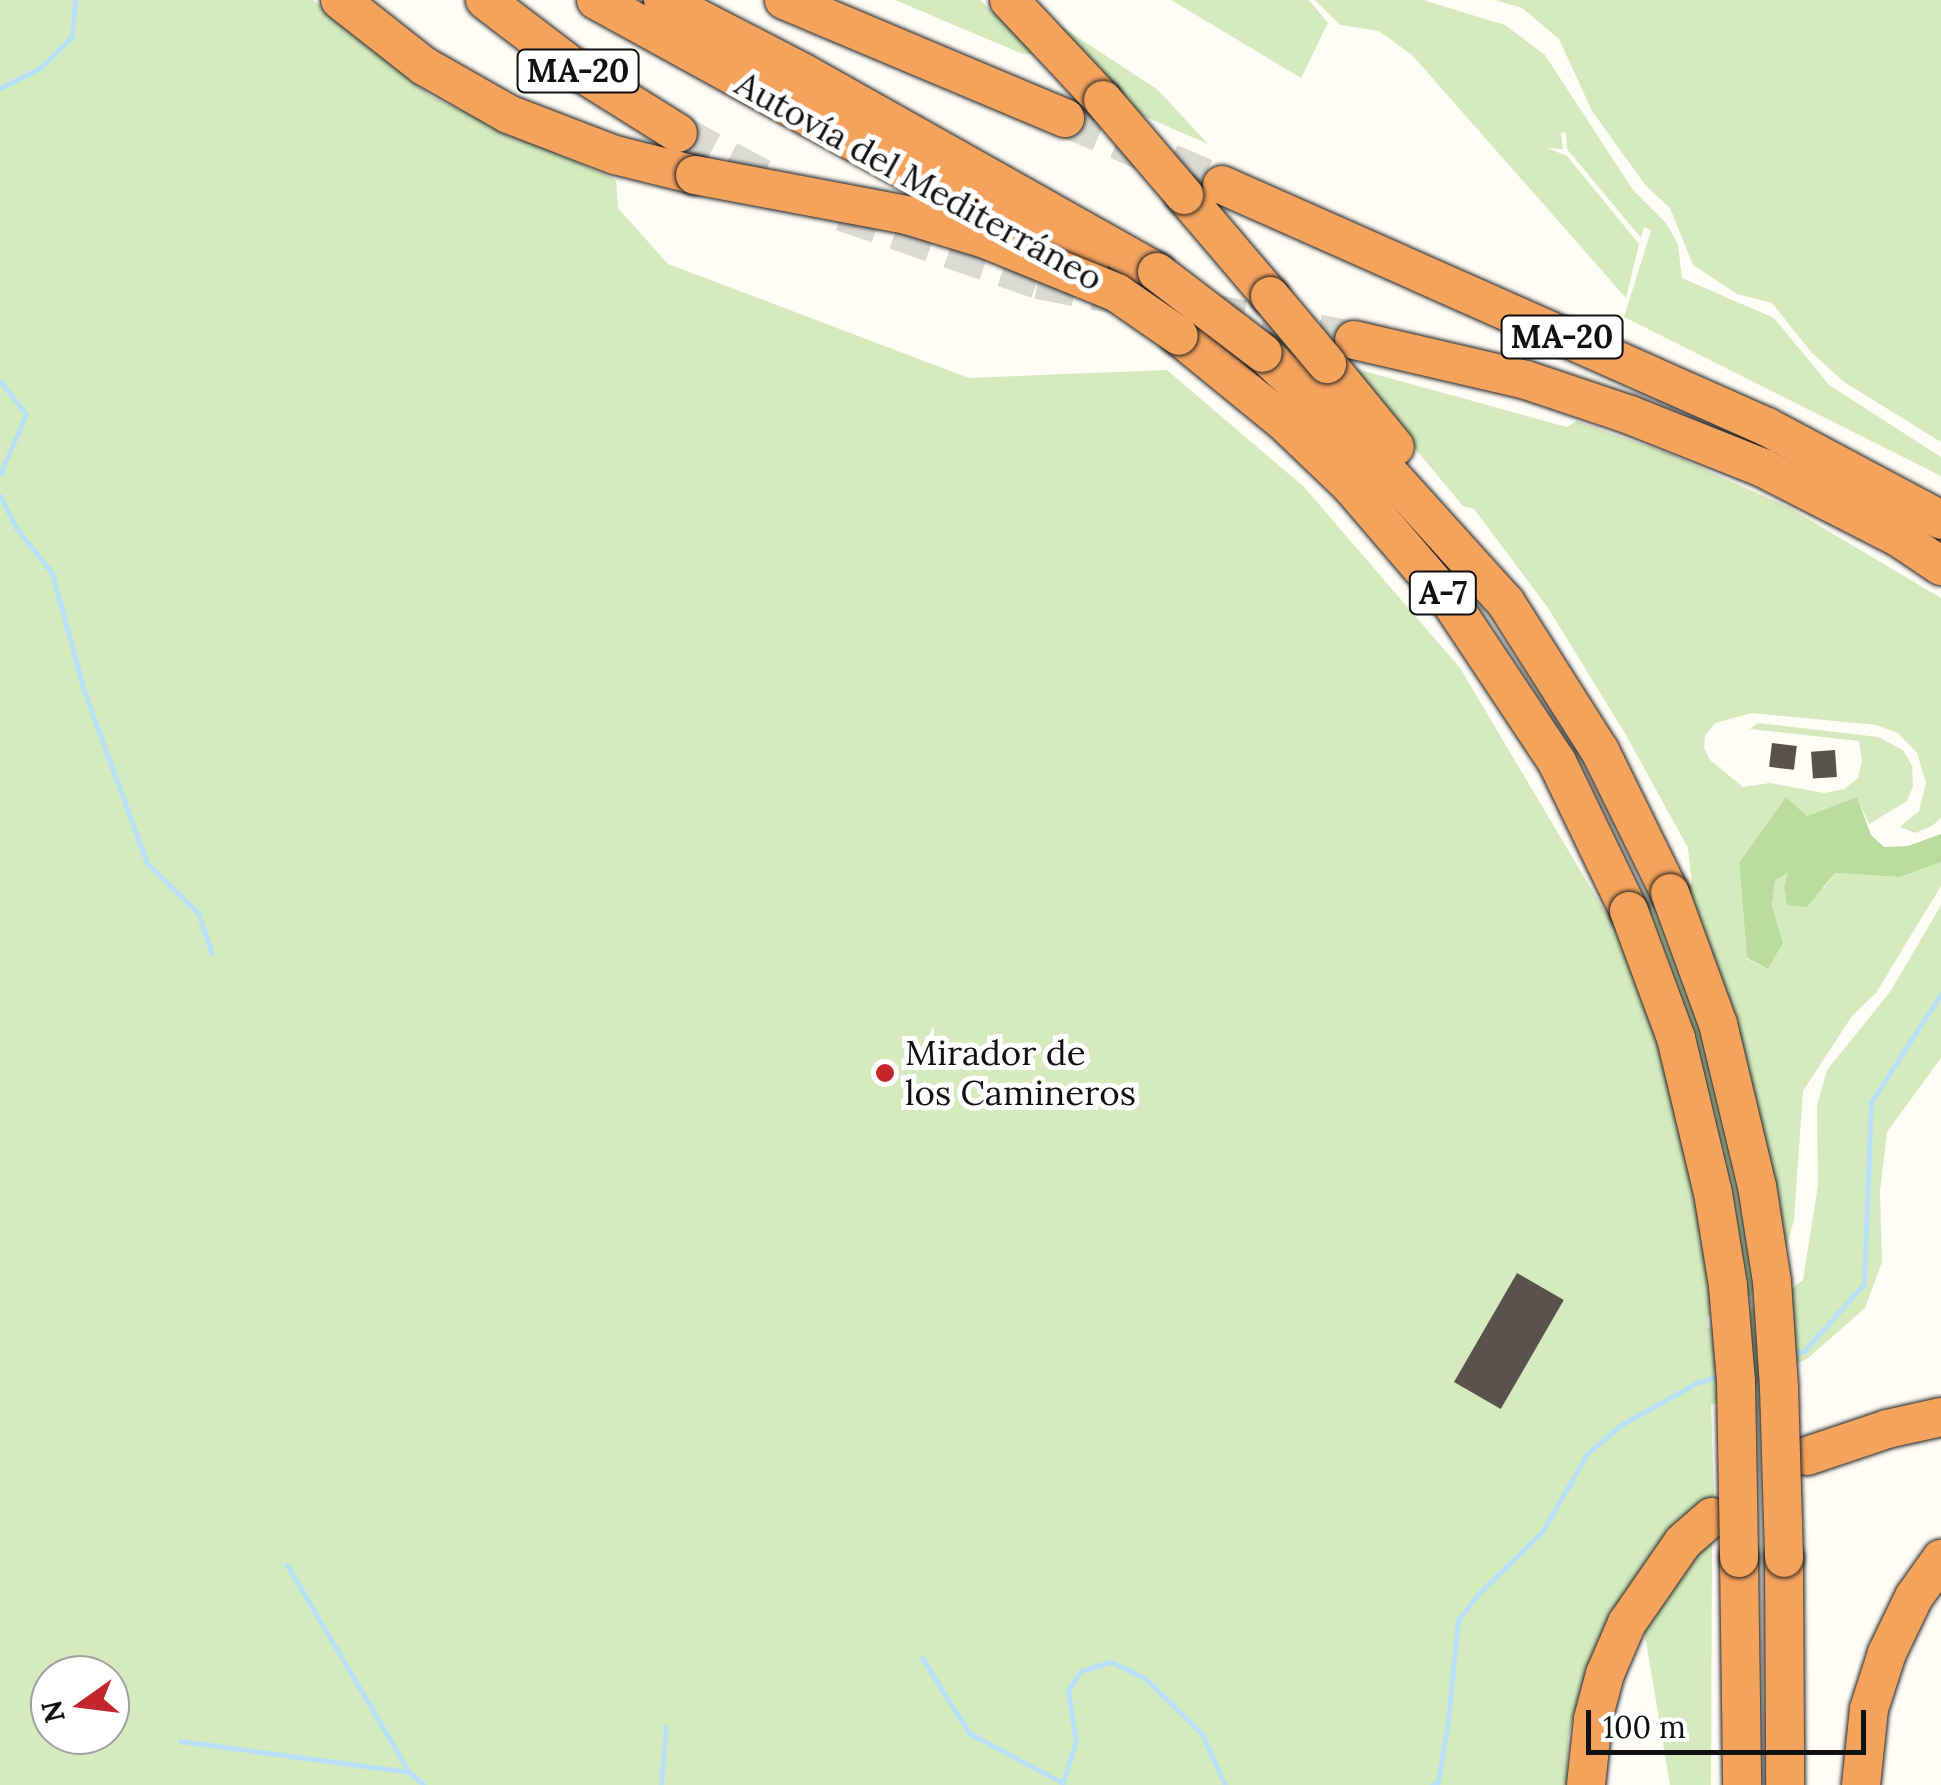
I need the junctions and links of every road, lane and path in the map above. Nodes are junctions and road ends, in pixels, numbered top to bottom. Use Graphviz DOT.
graph roads {
  1 [pos="340,0"];
  2 [pos="485,0"];
  3 [pos="596,0"];
  4 [pos="663,0"];
  5 [pos="784,0"];
  6 [pos="829,0"];
  7 [pos="1008,0"];
  8 [pos="921,56"];
  9 [pos="1065,118"];
  10 [pos="678,133"];
  11 [pos="1222,186"];
  12 [pos="1118,293"];
  13 [pos="1341,352"];
  14 [pos="1941,520"];
  15 [pos="1941,566"];
  16 [pos="1506,603"];
  17 [pos="1941,1417"];
  18 [pos="1808,1456"];
  19 [pos="1712,1517"];
  20 [pos="1941,1559"];
  21 [pos="1586,1785"];
  22 [pos="1742,1785"];
  23 [pos="1785,1785"];
  24 [pos="1860,1785"];
  1 -- 12 [label="highway, bridge"];
  2 -- 10 [label="highway, MA-20"];
  3 -- 12 [label="highway, Autovía del Mediterráneo / A-7, bridge"];
  4 -- 16 [label="highway, Autovía del Mediterráneo / A-7, bridge"];
  5 -- 8 [label="highway"];
  6 -- 8 [label="highway"];
  7 -- 13 [label="highway, bridge"];
  8 -- 9 [label="highway"];
  11 -- 14 [label="highway, MA-20"];
  12 -- 22 [label="highway, Autovía del Mediterráneo / A-7, bridge"];
  13 -- 15 [label="highway, MA-20"];
  13 -- 16 [label="highway"];
  16 -- 23 [label="highway, Autovía del Mediterráneo / A-7, bridge"];
  17 -- 18 [label="highway"];
  19 -- 21 [label="highway"];
  20 -- 24 [label="highway"];
}
